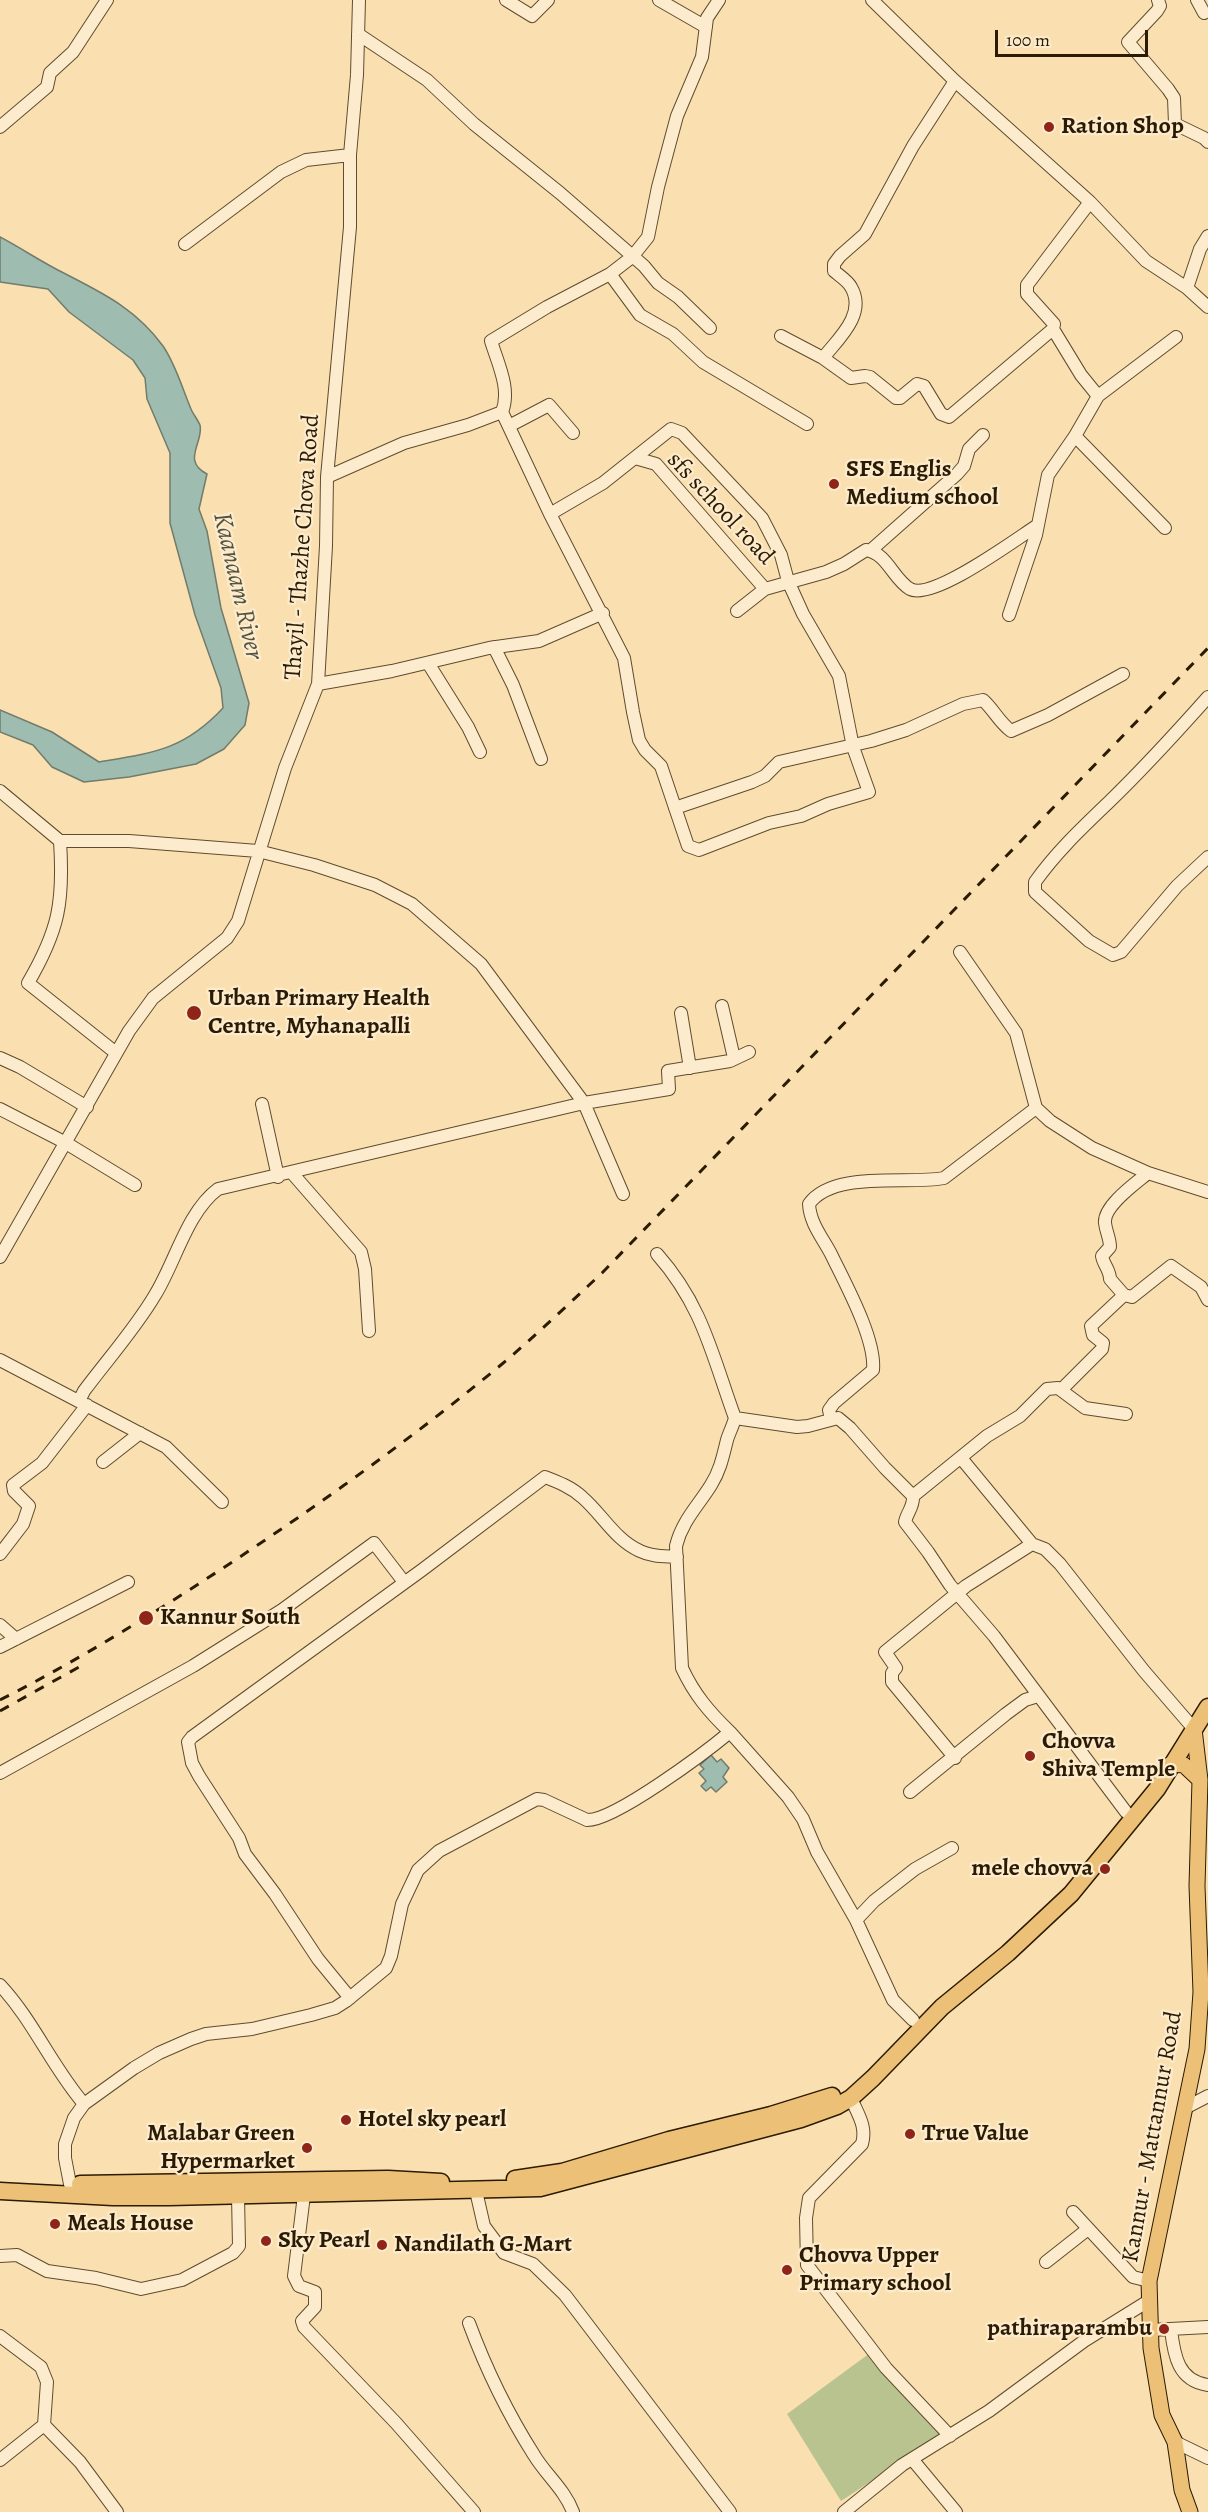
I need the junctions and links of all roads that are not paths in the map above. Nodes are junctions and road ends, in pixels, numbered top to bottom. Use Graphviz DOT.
graph roads {
  1 [pos="107,0"];
  2 [pos="359,0"];
  3 [pos="506,0"];
  4 [pos="548,0"];
  5 [pos="659,0"];
  6 [pos="719,0"];
  7 [pos="872,0"];
  8 [pos="1158,0"];
  9 [pos="1197,0"];
  10 [pos="1204,13"];
  11 [pos="706,27"];
  12 [pos="358,34"];
  13 [pos="955,81"];
  14 [pos="0,127"];
  15 [pos="1208,142"];
  16 [pos="350,155"];
  17 [pos="1090,202"];
  18 [pos="1208,236"];
  19 [pos="185,244"];
  20 [pos="632,257"];
  21 [pos="610,273"];
  22 [pos="1187,288"];
  23 [pos="1208,307"];
  24 [pos="710,328"];
  25 [pos="1053,328"];
  26 [pos="781,336"];
  27 [pos="1176,338"];
  28 [pos="823,358"];
  29 [pos="1098,396"];
  30 [pos="502,412"];
  31 [pos="807,424"];
  32 [pos="509,426"];
  33 [pos="573,433"];
  34 [pos="983,435"];
  35 [pos="1076,436"];
  36 [pos="635,458"];
  37 [pos="327,477"];
  38 [pos="550,514"];
  39 [pos="1038,525"];
  40 [pos="1166,528"];
  41 [pos="870,550"];
  42 [pos="788,581"];
  43 [pos="765,589"];
  44 [pos="737,611"];
  45 [pos="603,613"];
  46 [pos="1009,615"];
  47 [pos="494,647"];
  48 [pos="428,663"];
  49 [pos="1123,674"];
  50 [pos="318,684"];
  51 [pos="1208,697"];
  52 [pos="852,744"];
  53 [pos="480,752"];
  54 [pos="541,759"];
  55 [pos="2,797"];
  56 [pos="675,808"];
  57 [pos="60,841"];
  58 [pos="258,851"];
  59 [pos="1208,857"];
  60 [pos="960,952"];
  61 [pos="722,1006"];
  62 [pos="681,1013"];
  63 [pos="748,1052"];
  64 [pos="117,1053"];
  65 [pos="0,1058"];
  66 [pos="735,1058"];
  67 [pos="690,1068"];
  68 [pos="584,1103"];
  69 [pos="262,1104"];
  70 [pos="87,1107"];
  71 [pos="1036,1108"];
  72 [pos="0,1109"];
  73 [pos="66,1143"];
  74 [pos="292,1173"];
  75 [pos="1148,1173"];
  76 [pos="278,1177"];
  77 [pos="135,1185"];
  78 [pos="1208,1192"];
  79 [pos="623,1194"];
  80 [pos="657,1254"];
  81 [pos="0,1257"];
  82 [pos="1124,1295"];
  83 [pos="1208,1300"];
  84 [pos="369,1331"];
  85 [pos="0,1360"];
  86 [pos="1060,1390"];
  87 [pos="83,1403"];
  88 [pos="1126,1414"];
  89 [pos="735,1418"];
  90 [pos="831,1419"];
  91 [pos="140,1433"];
  92 [pos="961,1458"];
  93 [pos="103,1462"];
  94 [pos="913,1496"];
  95 [pos="222,1502"];
  96 [pos="1032,1544"];
  97 [pos="0,1554"];
  98 [pos="677,1557"];
  99 [pos="128,1582"];
  100 [pos="404,1582"];
  101 [pos="958,1593"];
  102 [pos="0,1624"];
  103 [pos="16,1639"];
  104 [pos="0,1647"];
  105 [pos="1038,1696"];
  106 [pos="1208,1707"];
  107 [pos="1194,1729"];
  108 [pos="730,1732"];
  109 [pos="955,1758"];
  110 [pos="1171,1764"];
  111 [pos="0,1773"];
  112 [pos="1200,1780"];
  113 [pos="910,1792"];
  114 [pos="1129,1817"];
  115 [pos="952,1848"];
  116 [pos="856,1920"];
  117 [pos="0,1985"];
  118 [pos="350,1998"];
  119 [pos="917,2024"];
  120 [pos="1208,2096"];
  121 [pos="851,2098"];
  122 [pos="84,2104"];
  123 [pos="1185,2108"];
  124 [pos="0,2181"];
  125 [pos="71,2189"];
  126 [pos="0,2191"];
  127 [pos="476,2192"];
  128 [pos="303,2195"];
  129 [pos="238,2196"];
  130 [pos="1073,2212"];
  131 [pos="1088,2229"];
  132 [pos="0,2256"];
  133 [pos="1046,2262"];
  134 [pos="1149,2281"];
  135 [pos="1150,2300"];
  136 [pos="469,2323"];
  137 [pos="1208,2327"];
  138 [pos="1151,2330"];
  139 [pos="1171,2330"];
  140 [pos="0,2336"];
  141 [pos="1208,2385"];
  142 [pos="44,2425"];
  143 [pos="950,2436"];
  144 [pos="1175,2442"];
  145 [pos="1208,2458"];
  146 [pos="912,2459"];
  147 [pos="0,2460"];
  148 [pos="117,2512"];
  149 [pos="474,2512"];
  150 [pos="573,2512"];
  151 [pos="730,2512"];
  152 [pos="844,2512"];
  153 [pos="956,2512"];
  154 [pos="1190,2512"];
  1 -- 14 [label="street"];
  2 -- 12 [label="street, Thayil - Thazhe Chova Road"];
  3 -- 4 [label="street"];
  5 -- 11 [label="street"];
  6 -- 11 [label="street"];
  7 -- 13 [label="street"];
  8 -- 15 [label="street"];
  9 -- 10 [label="street"];
  11 -- 20 [label="street"];
  12 -- 16 [label="street, Thayil - Thazhe Chova Road"];
  12 -- 20 [label="street"];
  13 -- 17 [label="street"];
  13 -- 28 [label="street"];
  16 -- 19 [label="street"];
  16 -- 37 [label="street, Thayil - Thazhe Chova Road"];
  17 -- 22 [label="street"];
  17 -- 25 [label="street"];
  18 -- 22 [label="street"];
  20 -- 21 [label="street"];
  20 -- 24 [label="street"];
  21 -- 30 [label="street"];
  21 -- 31 [label="street"];
  22 -- 23 [label="street"];
  25 -- 28 [label="street"];
  25 -- 29 [label="street"];
  26 -- 28 [label="street"];
  27 -- 29 [label="street"];
  29 -- 35 [label="street"];
  30 -- 32 [label="street"];
  30 -- 37 [label="street"];
  32 -- 33 [label="street"];
  32 -- 38 [label="street"];
  34 -- 41 [label="street"];
  35 -- 39 [label="street"];
  35 -- 40 [label="street"];
  36 -- 38 [label="street, sfs school road"];
  36 -- 42 [label="street"];
  36 -- 43 [label="street, sfs school road"];
  37 -- 50 [label="street, Thayil - Thazhe Chova Road"];
  38 -- 45 [label="street"];
  39 -- 41 [label="street"];
  39 -- 46 [label="street"];
  41 -- 42 [label="street"];
  42 -- 43 [label="street"];
  42 -- 52 [label="street"];
  43 -- 44 [label="street"];
  45 -- 47 [label="street"];
  45 -- 56 [label="street"];
  47 -- 48 [label="street"];
  47 -- 54 [label="street"];
  48 -- 50 [label="street"];
  48 -- 53 [label="street"];
  49 -- 52 [label="street"];
  50 -- 58 [label="street, Thayil - Thazhe Chova Road"];
  51 -- 59 [label="street"];
  52 -- 56 [label="street"];
  52 -- 56 [label="street"];
  55 -- 57 [label="street"];
  57 -- 58 [label="street"];
  57 -- 64 [label="street"];
  58 -- 64 [label="street, Thayil - Thazhe Chova Road"];
  58 -- 68 [label="street"];
  60 -- 71 [label="street"];
  61 -- 66 [label="street"];
  62 -- 67 [label="street"];
  63 -- 66 [label="street"];
  64 -- 70 [label="street, Thayil - Thazhe Chova Road"];
  65 -- 70 [label="street"];
  66 -- 67 [label="street"];
  67 -- 68 [label="street"];
  68 -- 74 [label="street"];
  68 -- 79 [label="street"];
  69 -- 76 [label="street"];
  70 -- 73 [label="street, Thayil - Thazhe Chova Road"];
  71 -- 75 [label="street"];
  71 -- 90 [label="street"];
  72 -- 73 [label="street"];
  73 -- 77 [label="street"];
  73 -- 81 [label="street, Thayil - Thazhe Chova Road"];
  74 -- 76 [label="street"];
  74 -- 84 [label="street"];
  75 -- 78 [label="street"];
  75 -- 82 [label="street"];
  76 -- 87 [label="street"];
  80 -- 89 [label="street"];
  82 -- 83 [label="street"];
  82 -- 86 [label="street"];
  85 -- 87 [label="street"];
  86 -- 88 [label="street"];
  86 -- 92 [label="street"];
  87 -- 91 [label="street"];
  87 -- 97 [label="street"];
  89 -- 90 [label="street"];
  89 -- 98 [label="street"];
  90 -- 94 [label="street"];
  91 -- 93 [label="street"];
  91 -- 95 [label="street"];
  92 -- 94 [label="street"];
  92 -- 96 [label="street"];
  94 -- 101 [label="street"];
  96 -- 101 [label="street"];
  96 -- 107 [label="street"];
  98 -- 100 [label="street"];
  98 -- 108 [label="street"];
  99 -- 103 [label="street"];
  100 -- 111 [label="street"];
  100 -- 118 [label="street"];
  101 -- 105 [label="street"];
  101 -- 109 [label="street"];
  102 -- 103 [label="street"];
  103 -- 104 [label="street"];
  105 -- 109 [label="street"];
  105 -- 114 [label="street"];
  106 -- 107 [label="highway"];
  107 -- 110 [label="highway"];
  107 -- 112 [label="main road, Kannur - Mattannur Road"];
  108 -- 116 [label="street"];
  108 -- 118 [label="street"];
  109 -- 113 [label="street"];
  110 -- 112 [label="main road"];
  110 -- 114 [label="highway"];
  112 -- 123 [label="main road, Kannur - Mattannur Road"];
  114 -- 119 [label="highway"];
  115 -- 116 [label="street"];
  116 -- 119 [label="street"];
  117 -- 122 [label="street"];
  118 -- 122 [label="street"];
  119 -- 121 [label="highway"];
  119 -- 125 [label="highway"];
  120 -- 123 [label="street"];
  121 -- 127 [label="highway"];
  121 -- 143 [label="street"];
  122 -- 125 [label="street"];
  123 -- 134 [label="main road, Kannur - Mattannur Road"];
  124 -- 125 [label="highway"];
  125 -- 126 [label="highway"];
  125 -- 129 [label="highway"];
  127 -- 128 [label="highway"];
  127 -- 151 [label="street"];
  128 -- 129 [label="highway"];
  128 -- 149 [label="street"];
  129 -- 132 [label="street"];
  130 -- 131 [label="street"];
  131 -- 133 [label="street"];
  131 -- 134 [label="street"];
  134 -- 135 [label="main road, Kannur - Mattannur Road"];
  135 -- 138 [label="main road, Kannur - Mattannur Road"];
  135 -- 143 [label="street"];
  136 -- 150 [label="street"];
  137 -- 139 [label="street"];
  138 -- 139 [label="street"];
  138 -- 144 [label="main road, Kannur - Mattannur Road"];
  139 -- 141 [label="street"];
  140 -- 142 [label="street"];
  142 -- 147 [label="street"];
  142 -- 148 [label="street"];
  143 -- 146 [label="street"];
  144 -- 145 [label="street"];
  144 -- 154 [label="main road, Kannur - Mattannur Road"];
  146 -- 152 [label="street"];
  146 -- 153 [label="street"];
}
